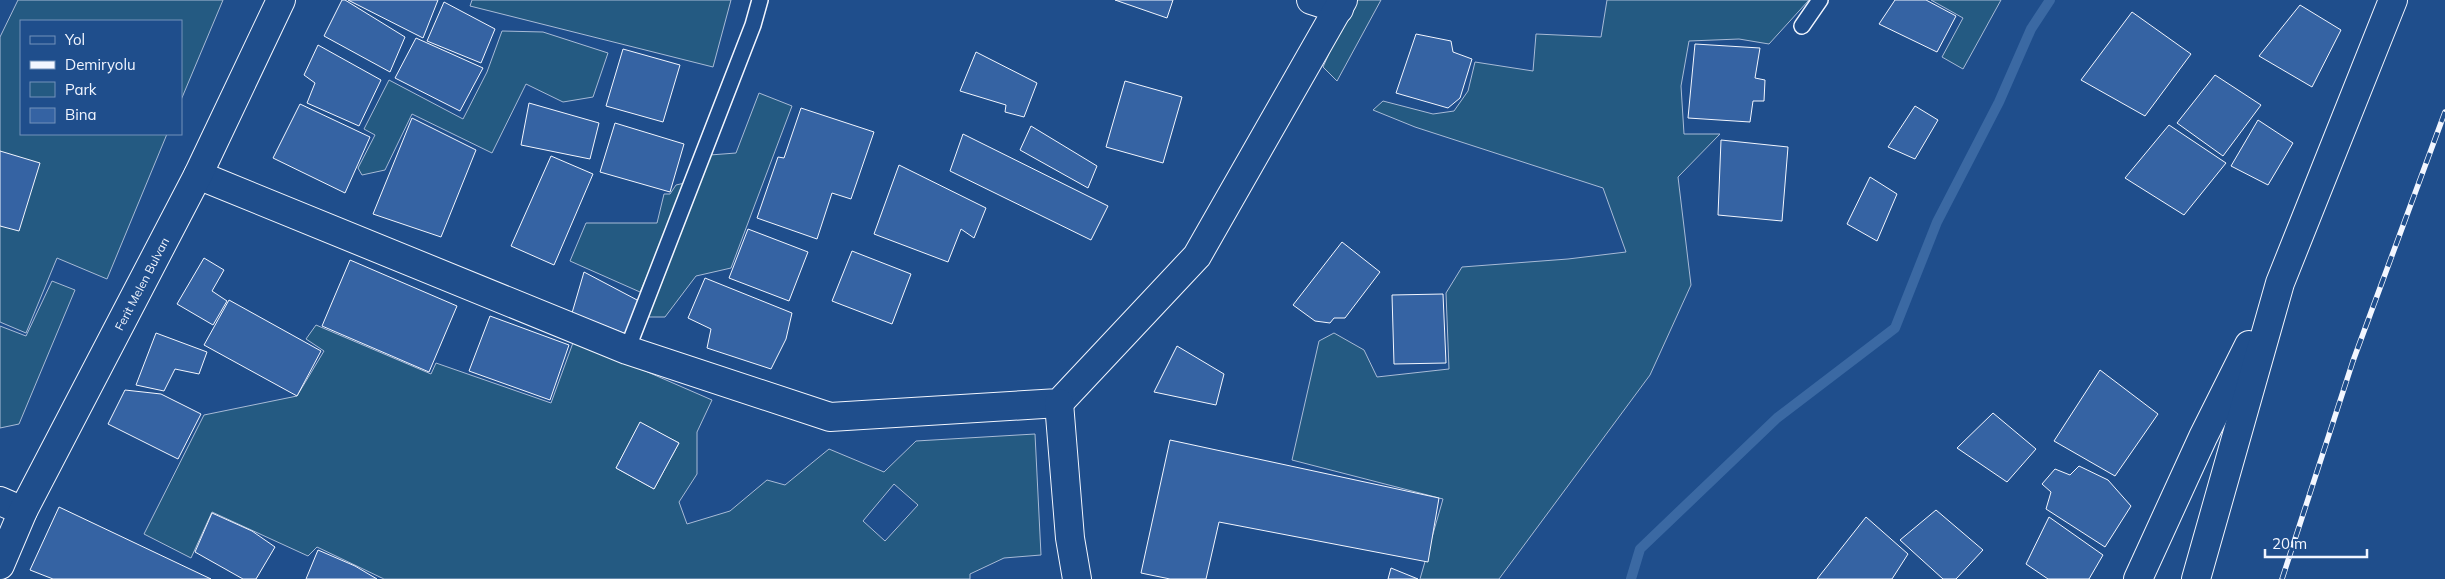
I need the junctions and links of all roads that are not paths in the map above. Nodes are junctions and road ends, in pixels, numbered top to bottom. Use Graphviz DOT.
graph roads {
  1 [pos="281,0"];
  2 [pos="760,0"];
  3 [pos="1311,0"];
  4 [pos="1820,0"];
  5 [pos="2393,0"];
  6 [pos="1341,4"];
  7 [pos="1802,26"];
  8 [pos="198,175"];
  9 [pos="2280,283"];
  10 [pos="627,350"];
  11 [pos="1059,403"];
  12 [pos="12,506"];
  13 [pos="0,565"];
  14 [pos="1077,579"];
  15 [pos="2138,579"];
  16 [pos="2196,579"];
  1 -- 8 [label="street, Ferit Melen Bulvarı"];
  2 -- 10 [label="lane"];
  3 -- 6 [label="street"];
  4 -- 7 [label="lane"];
  5 -- 9 [label="street"];
  6 -- 11 [label="street"];
  8 -- 10 [label="street"];
  8 -- 12 [label="street, Ferit Melen Bulvarı"];
  9 -- 15 [label="street"];
  9 -- 16 [label="street"];
  10 -- 11 [label="street"];
  11 -- 14 [label="street"];
  12 -- 13 [label="street, Ferit Melen Bulvarı"];
}
